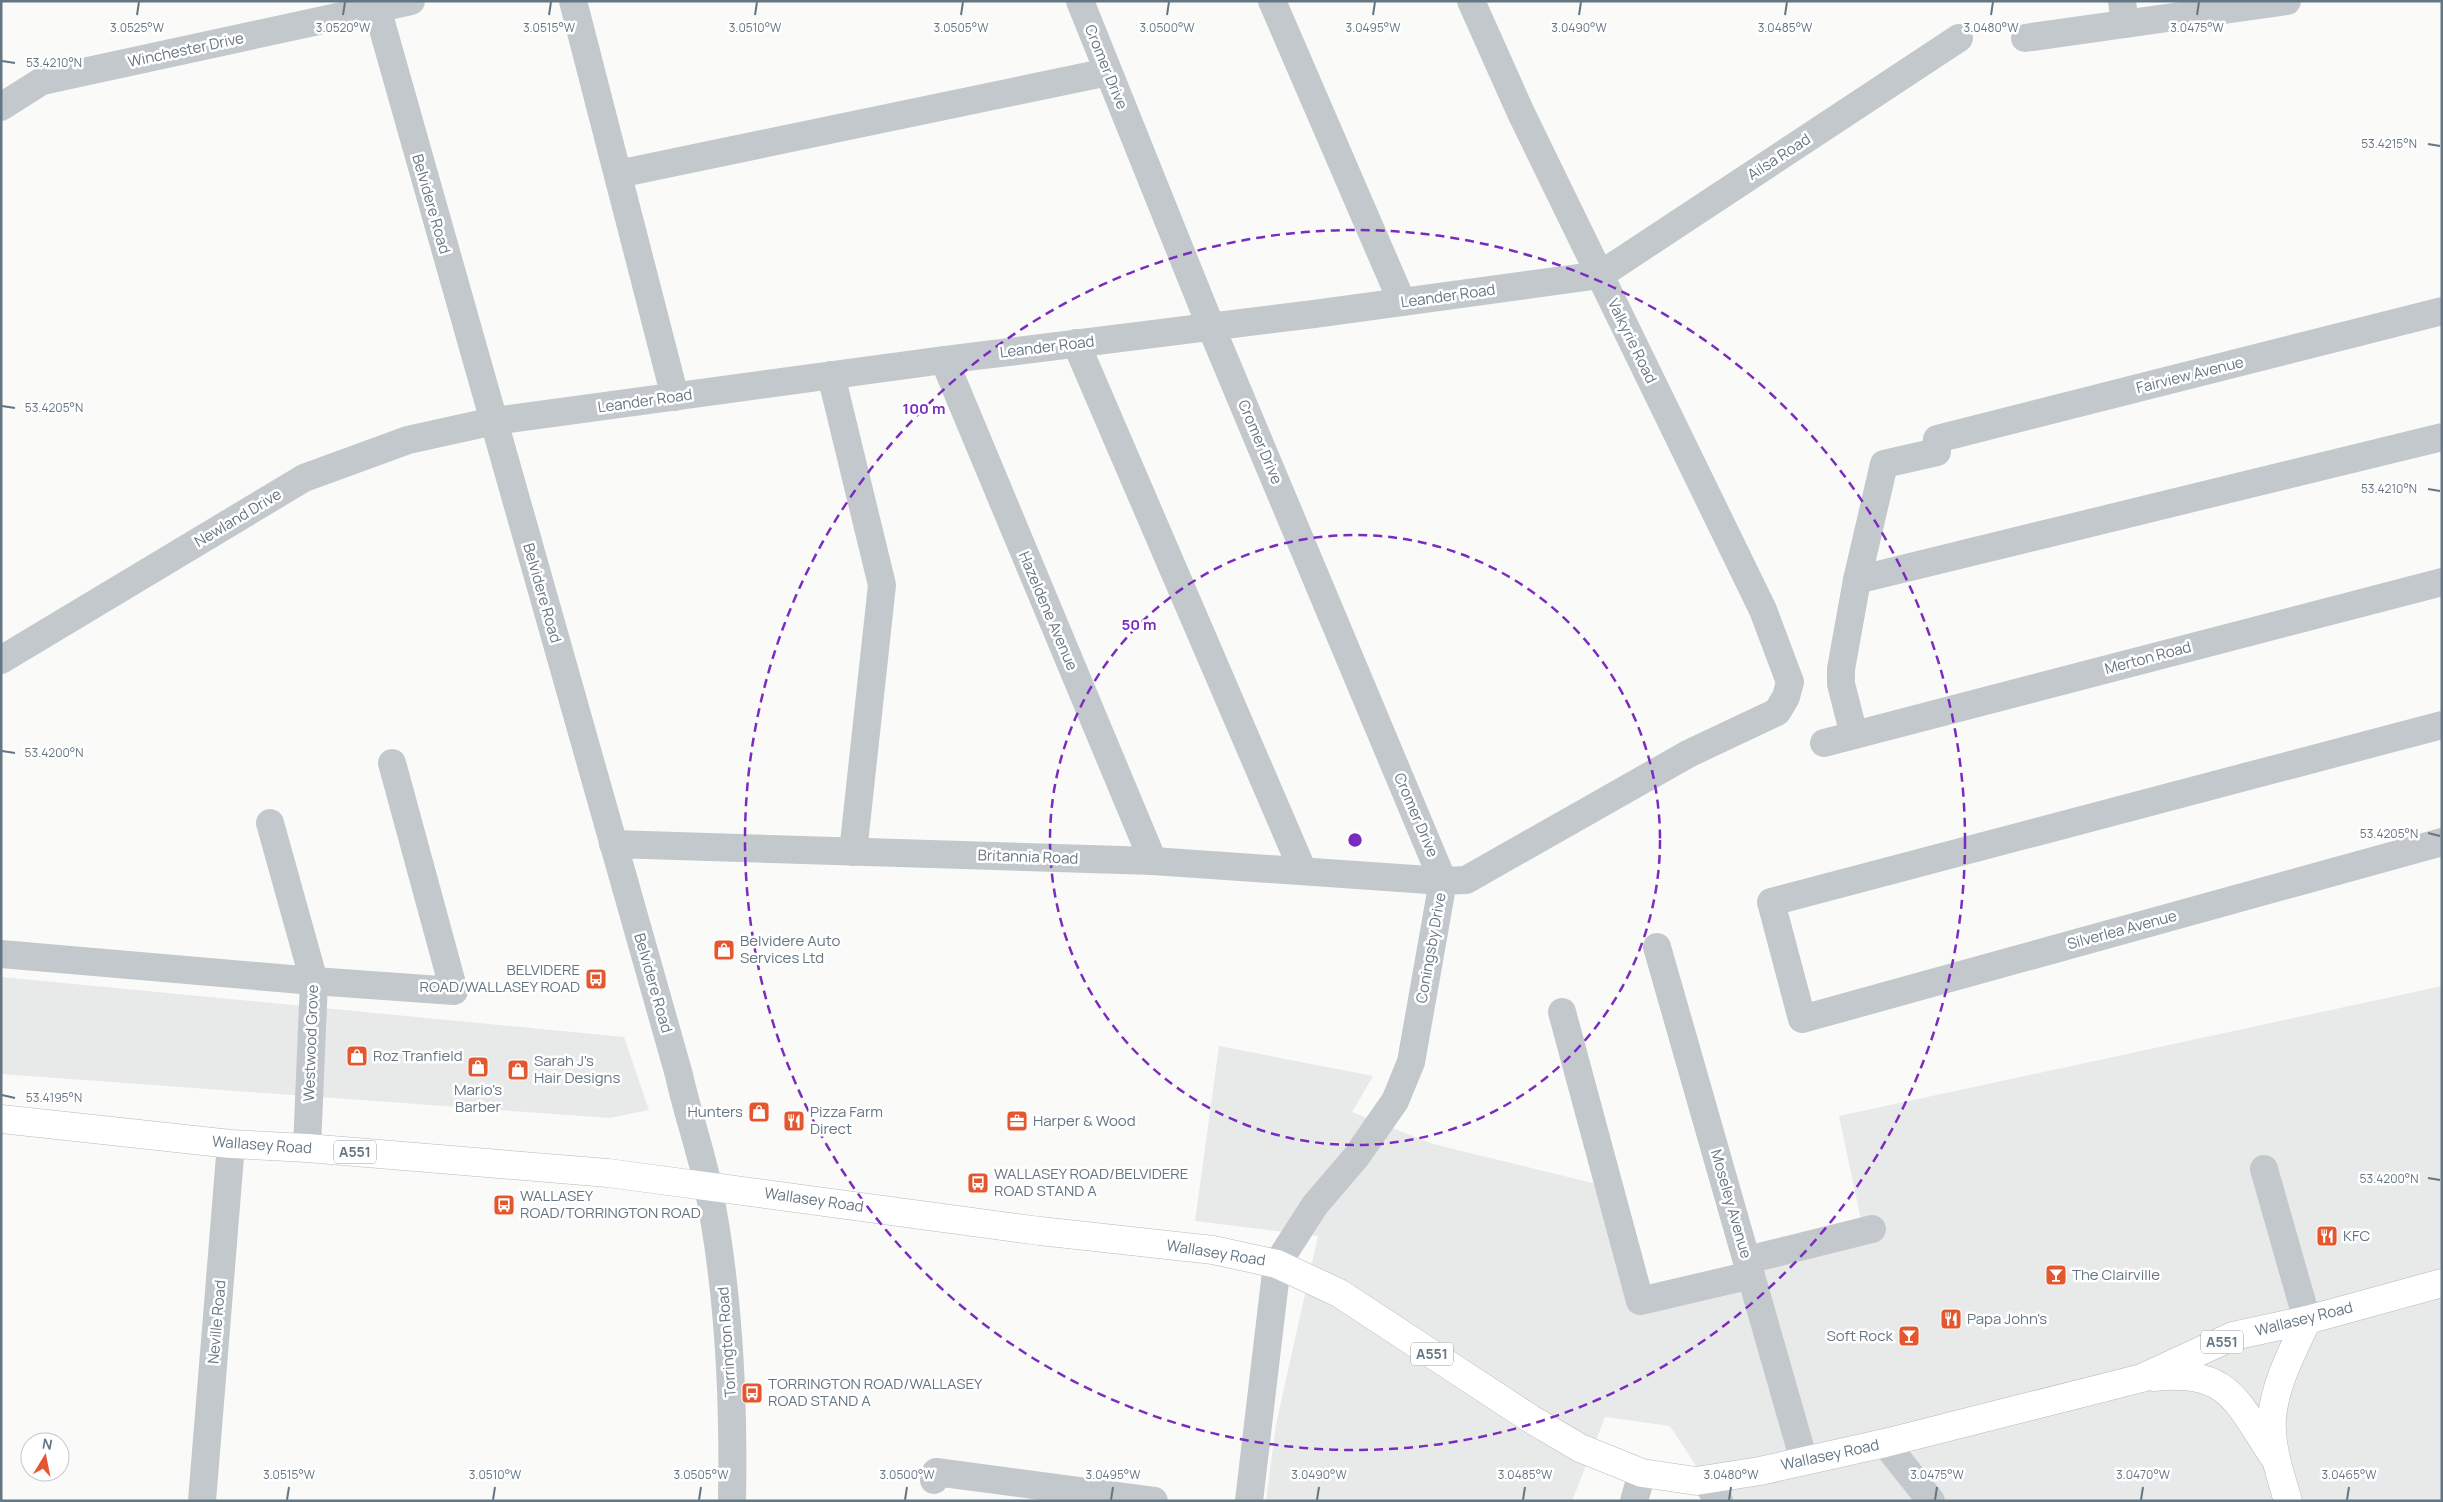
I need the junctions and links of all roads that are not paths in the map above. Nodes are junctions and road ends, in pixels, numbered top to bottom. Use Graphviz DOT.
graph roads {
  1 [pos="411,1"];
  2 [pos="574,1"];
  3 [pos="1080,1"];
  4 [pos="1272,1"];
  5 [pos="1472,1"];
  6 [pos="2287,1"];
  7 [pos="376,6"];
  8 [pos="2123,13"];
  9 [pos="1959,38"];
  10 [pos="2025,38"];
  11 [pos="1108,72"];
  12 [pos="1,107"];
  13 [pos="618,174"];
  14 [pos="1600,275"];
  15 [pos="1402,302"];
  16 [pos="2442,311"];
  17 [pos="1211,326"];
  18 [pos="1076,343"];
  19 [pos="944,360"];
  20 [pos="831,375"];
  21 [pos="675,397"];
  22 [pos="494,421"];
  23 [pos="2442,437"];
  24 [pos="1857,580"];
  25 [pos="2442,582"];
  26 [pos="1,660"];
  27 [pos="1790,682"];
  28 [pos="2442,725"];
  29 [pos="1854,735"];
  30 [pos="1824,743"];
  31 [pos="392,763"];
  32 [pos="270,823"];
  33 [pos="2442,842"];
  34 [pos="613,844"];
  35 [pos="853,852"];
  36 [pos="1153,861"];
  37 [pos="1303,871"];
  38 [pos="1443,880"];
  39 [pos="1657,947"];
  40 [pos="1,954"];
  41 [pos="314,981"];
  42 [pos="1562,1012"];
  43 [pos="1,1119"];
  44 [pos="231,1144"];
  45 [pos="307,1148"];
  46 [pos="2264,1169"];
  47 [pos="708,1185"];
  48 [pos="1872,1229"];
  49 [pos="1277,1264"];
  50 [pos="1749,1268"];
  51 [pos="2442,1282"];
  52 [pos="2307,1320"];
  53 [pos="2142,1378"];
  54 [pos="1885,1443"];
  55 [pos="2276,1460"];
  56 [pos="1804,1461"];
  57 [pos="1642,1473"];
  58 [pos="934,1480"];
  59 [pos="1711,1490"];
  60 [pos="202,1501"];
  61 [pos="732,1501"];
  62 [pos="1154,1501"];
  63 [pos="1249,1501"];
  64 [pos="1634,1501"];
  65 [pos="1931,1501"];
  66 [pos="2288,1501"];
  1 -- 7 [label="street, Winchester Drive"];
  2 -- 13 [label="street"];
  3 -- 11 [label="street, Cromer Drive"];
  4 -- 15 [label="street"];
  5 -- 14 [label="street, Valkyrie Road"];
  6 -- 8 [label="street"];
  7 -- 12 [label="street, Winchester Drive"];
  7 -- 22 [label="street, Belvidere Road"];
  8 -- 10 [label="street"];
  9 -- 14 [label="street, Ailsa Road"];
  11 -- 13 [label="street"];
  11 -- 17 [label="street, Cromer Drive"];
  13 -- 21 [label="street"];
  14 -- 15 [label="street, Leander Road"];
  14 -- 27 [label="street, Valkyrie Road"];
  15 -- 17 [label="street, Leander Road"];
  16 -- 24 [label="street, Fairview Avenue"];
  17 -- 18 [label="street, Leander Road"];
  17 -- 38 [label="street, Cromer Drive"];
  18 -- 19 [label="street, Leander Road"];
  18 -- 37 [label="street"];
  19 -- 20 [label="street, Leander Road"];
  19 -- 36 [label="street, Hazeldene Avenue"];
  20 -- 21 [label="street, Leander Road"];
  20 -- 35 [label="street"];
  21 -- 22 [label="street, Leander Road"];
  22 -- 26 [label="street, Newland Drive"];
  22 -- 34 [label="street, Belvidere Road"];
  23 -- 24 [label="street"];
  24 -- 29 [label="street"];
  25 -- 29 [label="street, Merton Road"];
  27 -- 38 [label="street, Coningsby Drive"];
  28 -- 33 [label="street, Silverlea Avenue"];
  29 -- 30 [label="street, Merton Road"];
  31 -- 41 [label="street"];
  32 -- 41 [label="street, Westwood Grove"];
  34 -- 35 [label="street, Britannia Road"];
  34 -- 47 [label="street, Belvidere Road"];
  35 -- 36 [label="street, Britannia Road"];
  36 -- 37 [label="street, Britannia Road"];
  37 -- 38 [label="street, Britannia Road"];
  38 -- 49 [label="street, Coningsby Drive"];
  39 -- 50 [label="street, Moseley Avenue"];
  40 -- 41 [label="street"];
  41 -- 45 [label="street, Westwood Grove"];
  42 -- 50 [label="street"];
  43 -- 44 [label="main road, Wallasey Road / A551"];
  44 -- 45 [label="main road, Wallasey Road / A551"];
  44 -- 60 [label="street, Neville Road"];
  45 -- 47 [label="main road, Wallasey Road / A551"];
  46 -- 52 [label="street"];
  47 -- 49 [label="main road, Wallasey Road / A551"];
  47 -- 61 [label="street, Torrington Road"];
  48 -- 50 [label="street"];
  49 -- 57 [label="main road, Wallasey Road / A551"];
  49 -- 63 [label="street"];
  50 -- 56 [label="street, Moseley Avenue"];
  51 -- 52 [label="main road, Wallasey Road / A551"];
  52 -- 53 [label="main road, Wallasey Road / A551"];
  52 -- 55 [label="main road, A551"];
  53 -- 54 [label="main road, Wallasey Road / A551"];
  53 -- 55 [label="main road, A551"];
  54 -- 56 [label="main road, Wallasey Road / A551"];
  54 -- 65 [label="street"];
  55 -- 66 [label="main road, A551"];
  56 -- 59 [label="main road, Wallasey Road / A551"];
  57 -- 59 [label="main road, Wallasey Road / A551"];
  57 -- 64 [label="street"];
  58 -- 62 [label="street"];
}
